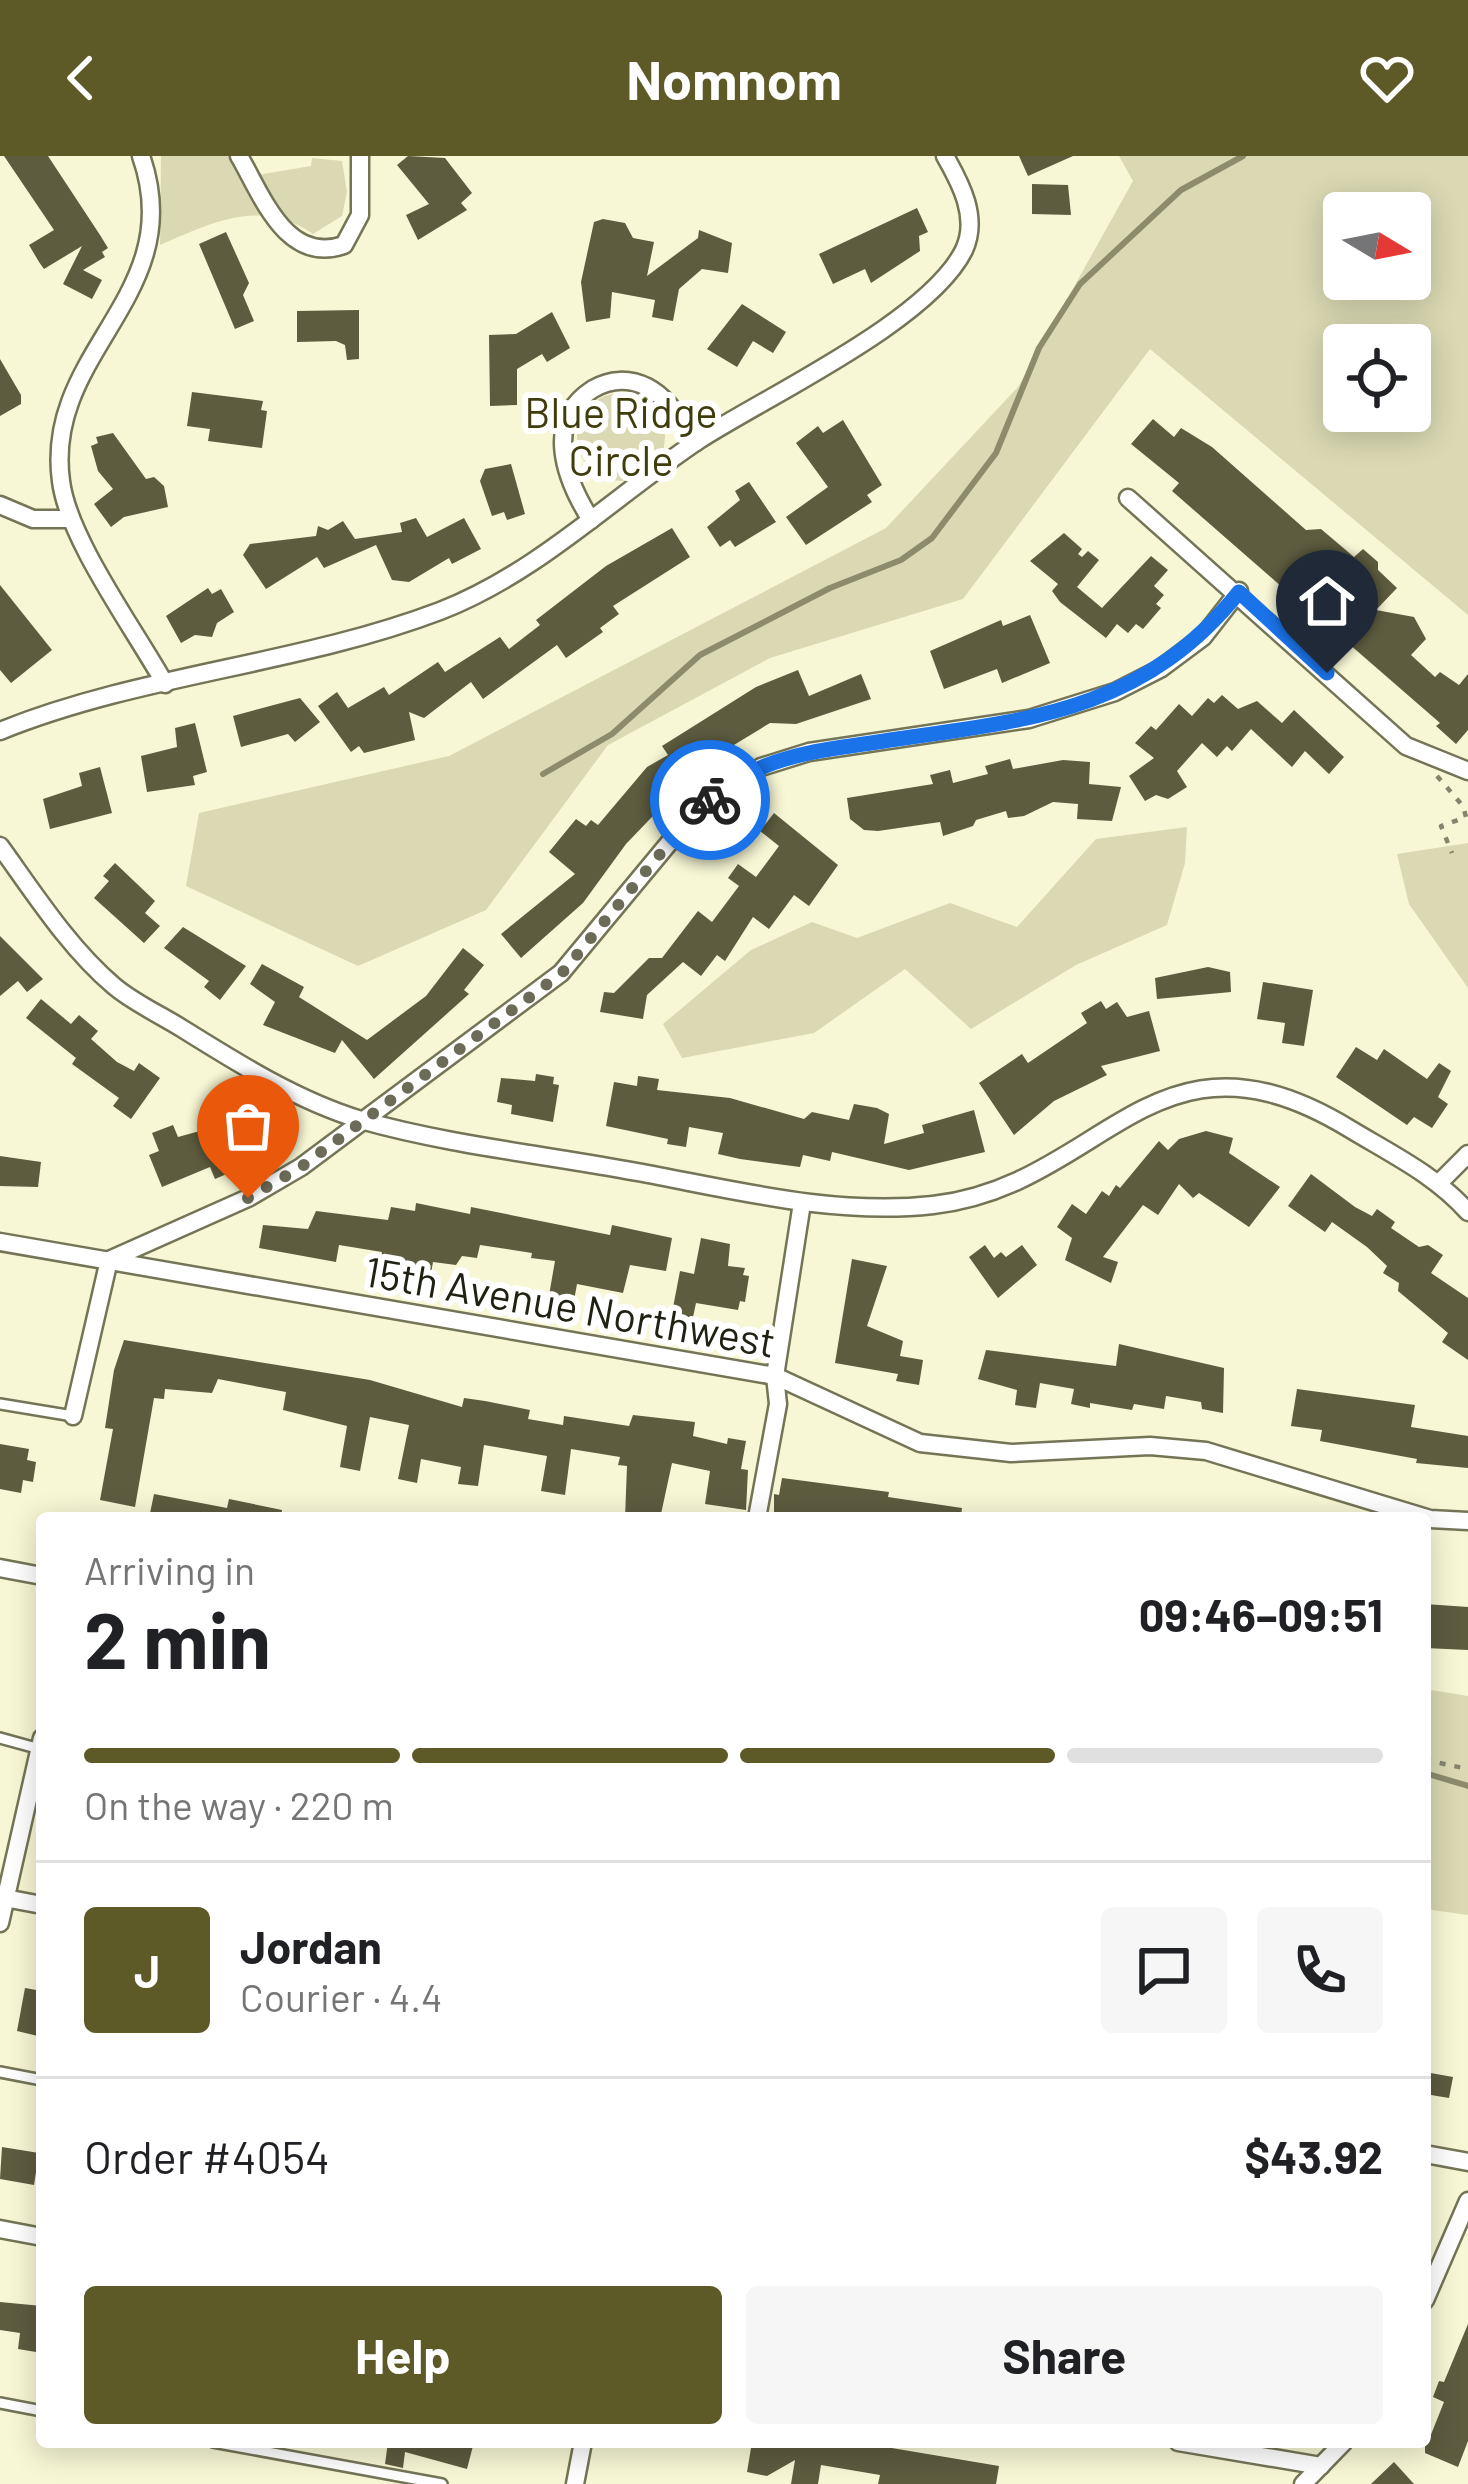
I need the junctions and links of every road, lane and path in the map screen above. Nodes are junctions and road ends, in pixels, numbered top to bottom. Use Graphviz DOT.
graph roads {
  1 [pos="141,156"];
  2 [pos="239,156"];
  3 [pos="360,156"];
  4 [pos="945,156"];
  5 [pos="696,442"];
  6 [pos="1128,498"];
  7 [pos="0,505"];
  8 [pos="70,519"];
  9 [pos="591,520"];
  10 [pos="1239,592"];
  11 [pos="165,684"];
  12 [pos="0,731"];
  13 [pos="1442,761"];
  14 [pos="1468,771"];
  15 [pos="0,845"];
  16 [pos="1452,853"];
  17 [pos="360,1119"];
  18 [pos="1468,1154"];
  19 [pos="1441,1181"];
  20 [pos="802,1203"];
  21 [pos="1468,1211"];
  22 [pos="0,1242"];
  23 [pos="109,1260"];
  24 [pos="775,1376"];
  25 [pos="0,1404"];
  26 [pos="73,1417"];
  27 [pos="758,1512"];
  28 [pos="1407,1512"];
  29 [pos="1431,1519"];
  30 [pos="1468,1521"];
  31 [pos="0,1568"];
  32 [pos="36,1575"];
  33 [pos="0,1738"];
  34 [pos="36,1743"];
  35 [pos="1431,1761"];
  36 [pos="36,1764"];
  37 [pos="1468,1769"];
  38 [pos="2,1898"];
  39 [pos="36,1904"];
  40 [pos="0,1923"];
  41 [pos="0,2072"];
  42 [pos="36,2079"];
  43 [pos="1431,2155"];
  44 [pos="1468,2162"];
  45 [pos="1468,2201"];
  46 [pos="0,2230"];
  47 [pos="36,2236"];
  48 [pos="1431,2286"];
  49 [pos="0,2403"];
  50 [pos="36,2410"];
  51 [pos="246,2448"];
  52 [pos="582,2448"];
  53 [pos="1214,2448"];
  54 [pos="1338,2448"];
  55 [pos="1321,2466"];
  56 [pos="442,2484"];
  57 [pos="575,2484"];
  58 [pos="1303,2484"];
  1 -- 8 [label="street"];
  2 -- 3 [label="street"];
  4 -- 5 [label="street"];
  5 -- 9 [label="street"];
  5 -- 9 [label="street"];
  6 -- 10 [label="street"];
  7 -- 8 [label="street"];
  8 -- 11 [label="street"];
  9 -- 11 [label="street"];
  10 -- 13 [label="street"];
  10 -- 17 [label="street"];
  11 -- 12 [label="street"];
  13 -- 14 [label="street"];
  13 -- 16 [label="path"];
  15 -- 17 [label="street"];
  17 -- 20 [label="street"];
  17 -- 23 [label="street"];
  18 -- 19 [label="street"];
  19 -- 20 [label="street"];
  19 -- 21 [label="street"];
  20 -- 24 [label="street"];
  22 -- 23 [label="street, 15th Avenue Northwest"];
  23 -- 24 [label="street, 15th Avenue Northwest"];
  23 -- 26 [label="street"];
  24 -- 27 [label="street"];
  24 -- 28 [label="street, 15th Avenue Northwest"];
  25 -- 26 [label="lane"];
  29 -- 30 [label="street, 15th Avenue Northwest"];
  31 -- 32 [label="street"];
  33 -- 34 [label="lane"];
  35 -- 37 [label="path"];
  36 -- 38 [label="street"];
  38 -- 39 [label="street"];
  38 -- 40 [label="street"];
  41 -- 42 [label="lane"];
  43 -- 44 [label="street"];
  45 -- 48 [label="street"];
  46 -- 47 [label="street"];
  49 -- 50 [label="lane"];
  51 -- 56 [label="lane"];
  52 -- 57 [label="street"];
  53 -- 55 [label="street"];
  54 -- 55 [label="street"];
  55 -- 58 [label="street"];
}
